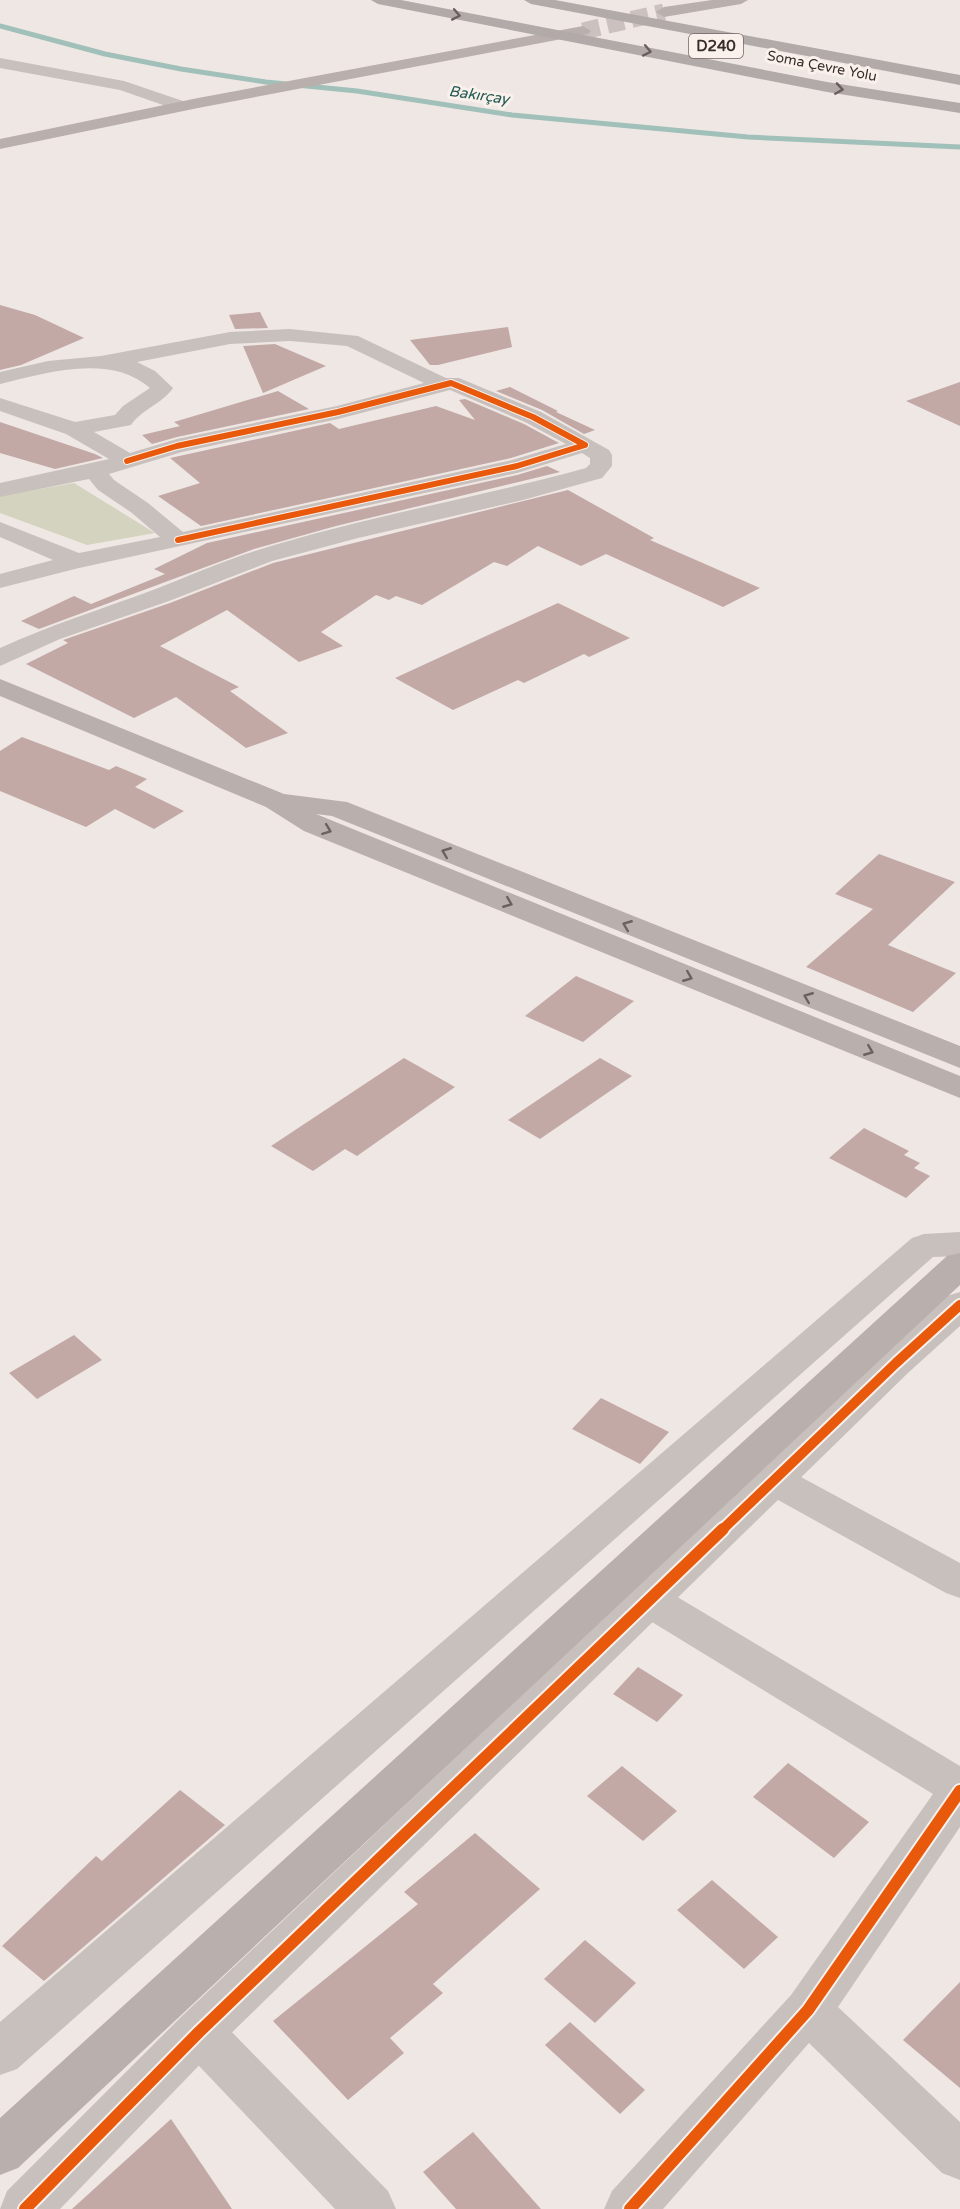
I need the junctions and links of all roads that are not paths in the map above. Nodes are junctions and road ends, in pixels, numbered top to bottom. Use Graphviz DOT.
graph roads {
  1 [pos="378,0"];
  2 [pos="741,0"];
  3 [pos="525,4"];
  4 [pos="657,8"];
  5 [pos="681,8"];
  6 [pos="728,17"];
  7 [pos="582,31"];
  8 [pos="561,34"];
  9 [pos="0,63"];
  10 [pos="960,80"];
  11 [pos="960,92"];
  12 [pos="180,106"];
  13 [pos="960,108"];
  14 [pos="0,144"];
  15 [pos="100,363"];
  16 [pos="0,378"];
  17 [pos="444,385"];
  18 [pos="0,404"];
  19 [pos="74,429"];
  20 [pos="585,445"];
  21 [pos="127,461"];
  22 [pos="95,471"];
  23 [pos="0,490"];
  24 [pos="0,529"];
  25 [pos="178,540"];
  26 [pos="77,561"];
  27 [pos="0,581"];
  28 [pos="0,658"];
  29 [pos="0,687"];
  30 [pos="276,801"];
  31 [pos="960,1058"];
  32 [pos="960,1089"];
  33 [pos="960,1244"];
  34 [pos="960,1265"];
  35 [pos="960,1305"];
  36 [pos="774,1480"];
  37 [pos="960,1582"];
  38 [pos="649,1600"];
  39 [pos="960,1789"];
  40 [pos="808,2010"];
  41 [pos="199,2032"];
  42 [pos="0,2053"];
  43 [pos="0,2151"];
  44 [pos="960,2156"];
  45 [pos="25,2209"];
  46 [pos="370,2209"];
  47 [pos="630,2209"];
  1 -- 8 [label="highway, one-way"];
  2 -- 5 [label="main road"];
  3 -- 10 [label="highway, Soma Çevre Yolu / D240"];
  3 -- 11 [label="highway, Soma Çevre Yolu / D240"];
  4 -- 5 [label="highway"];
  5 -- 6 [label="highway"];
  7 -- 8 [label="main road"];
  8 -- 12 [label="main road"];
  8 -- 13 [label="highway, one-way"];
  9 -- 12 [label="street"];
  12 -- 14 [label="main road"];
  15 -- 16 [label="street"];
  15 -- 17 [label="street"];
  15 -- 19 [label="street"];
  17 -- 20 [label="street"];
  17 -- 21 [label="street"];
  18 -- 19 [label="street"];
  19 -- 21 [label="street"];
  20 -- 25 [label="street"];
  20 -- 28 [label="street"];
  21 -- 22 [label="street"];
  22 -- 23 [label="street"];
  22 -- 25 [label="street"];
  24 -- 26 [label="street"];
  25 -- 26 [label="street"];
  26 -- 27 [label="street"];
  29 -- 30 [label="main road"];
  31 -- 30 [label="main road, one-way"];
  30 -- 32 [label="main road, one-way"];
  33 -- 42 [label="street"];
  34 -- 43 [label="main road"];
  35 -- 36 [label="street"];
  36 -- 37 [label="street"];
  36 -- 38 [label="street"];
  38 -- 39 [label="street"];
  38 -- 41 [label="street"];
  39 -- 40 [label="street"];
  40 -- 44 [label="street"];
  40 -- 47 [label="street"];
  41 -- 45 [label="street"];
  41 -- 46 [label="street"];
}
